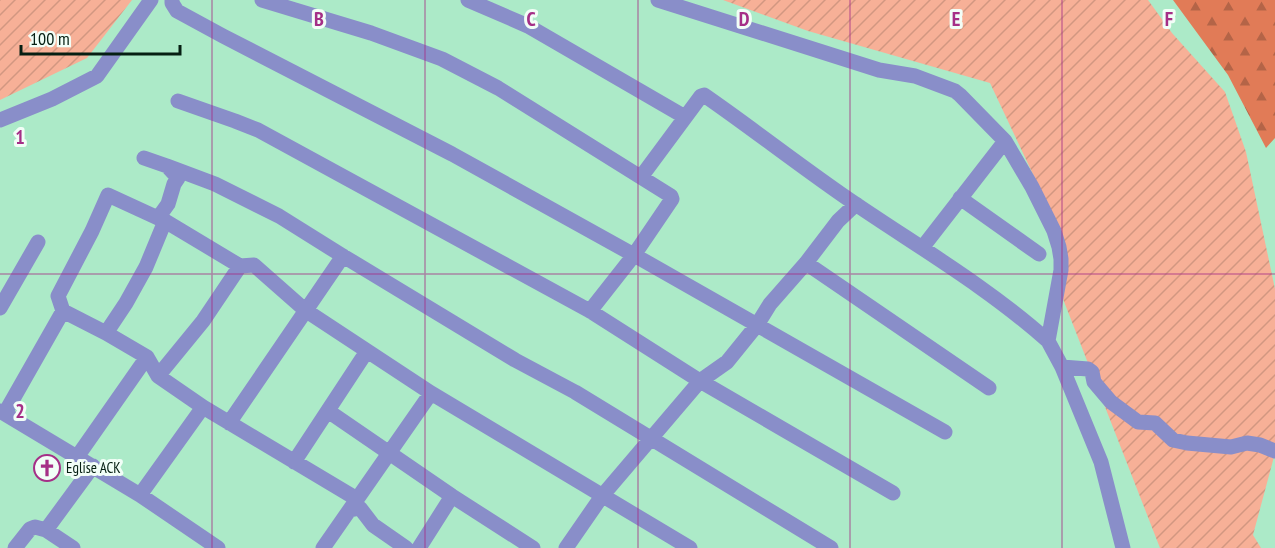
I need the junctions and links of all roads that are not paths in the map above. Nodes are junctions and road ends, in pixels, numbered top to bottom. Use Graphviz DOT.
graph roads {
  1 [pos="151,0"];
  2 [pos="172,0"];
  3 [pos="262,0"];
  4 [pos="468,0"];
  5 [pos="658,0"];
  6 [pos="178,101"];
  7 [pos="685,117"];
  8 [pos="0,120"];
  9 [pos="1005,141"];
  10 [pos="144,158"];
  11 [pos="167,166"];
  12 [pos="641,177"];
  13 [pos="960,198"];
  14 [pos="856,204"];
  15 [pos="161,220"];
  16 [pos="38,242"];
  17 [pos="922,248"];
  18 [pos="1039,254"];
  19 [pos="634,255"];
  20 [pos="343,256"];
  21 [pos="806,263"];
  22 [pos="240,266"];
  23 [pos="0,308"];
  24 [pos="305,309"];
  25 [pos="63,311"];
  26 [pos="590,311"];
  27 [pos="757,325"];
  28 [pos="106,333"];
  29 [pos="1048,341"];
  30 [pos="367,351"];
  31 [pos="147,357"];
  32 [pos="1062,367"];
  33 [pos="158,376"];
  34 [pos="700,381"];
  35 [pos="989,388"];
  36 [pos="431,393"];
  37 [pos="203,407"];
  38 [pos="328,411"];
  39 [pos="2,412"];
  40 [pos="229,423"];
  41 [pos="945,432"];
  42 [pos="651,438"];
  43 [pos="1275,451"];
  44 [pos="389,453"];
  45 [pos="77,457"];
  46 [pos="294,462"];
  47 [pos="93,466"];
  48 [pos="893,493"];
  49 [pos="140,495"];
  50 [pos="452,496"];
  51 [pos="602,496"];
  52 [pos="353,504"];
  53 [pos="46,530"];
  54 [pos="512,542"];
  55 [pos="210,546"];
  56 [pos="15,548"];
  57 [pos="73,548"];
  58 [pos="323,548"];
  59 [pos="406,548"];
  60 [pos="418,548"];
  61 [pos="533,548"];
  62 [pos="566,548"];
  63 [pos="690,548"];
  64 [pos="831,548"];
  65 [pos="1123,548"];
  1 -- 8 [label="street"];
  2 -- 19 [label="street"];
  3 -- 12 [label="street"];
  4 -- 7 [label="street"];
  5 -- 9 [label="street"];
  6 -- 26 [label="street"];
  7 -- 12 [label="street"];
  7 -- 14 [label="street"];
  9 -- 13 [label="street"];
  9 -- 29 [label="street"];
  10 -- 11 [label="street"];
  11 -- 15 [label="street"];
  11 -- 20 [label="street"];
  12 -- 19 [label="street"];
  13 -- 17 [label="street"];
  13 -- 18 [label="street"];
  14 -- 17 [label="street"];
  14 -- 21 [label="street"];
  15 -- 22 [label="street"];
  15 -- 25 [label="street"];
  15 -- 28 [label="street"];
  16 -- 23 [label="street"];
  17 -- 29 [label="street"];
  19 -- 26 [label="street"];
  19 -- 27 [label="street"];
  20 -- 24 [label="street"];
  20 -- 42 [label="street"];
  21 -- 27 [label="street"];
  21 -- 35 [label="street"];
  22 -- 24 [label="street"];
  22 -- 33 [label="street"];
  24 -- 30 [label="street"];
  24 -- 40 [label="street"];
  25 -- 28 [label="street"];
  25 -- 39 [label="street"];
  26 -- 34 [label="street"];
  27 -- 34 [label="street"];
  27 -- 41 [label="street"];
  28 -- 31 [label="street"];
  29 -- 32 [label="street"];
  30 -- 36 [label="street"];
  30 -- 38 [label="street"];
  31 -- 33 [label="street"];
  31 -- 45 [label="street"];
  32 -- 43 [label="street"];
  32 -- 65 [label="street"];
  33 -- 37 [label="street"];
  34 -- 42 [label="street"];
  34 -- 48 [label="street"];
  36 -- 44 [label="street"];
  36 -- 51 [label="street"];
  37 -- 40 [label="street"];
  37 -- 49 [label="street"];
  38 -- 44 [label="street"];
  38 -- 46 [label="street"];
  39 -- 45 [label="street"];
  40 -- 46 [label="street"];
  42 -- 51 [label="street"];
  42 -- 64 [label="street"];
  44 -- 50 [label="street"];
  44 -- 52 [label="street"];
  45 -- 47 [label="street"];
  46 -- 52 [label="street"];
  47 -- 49 [label="street"];
  47 -- 53 [label="street"];
  49 -- 55 [label="street"];
  50 -- 54 [label="street"];
  50 -- 60 [label="street"];
  51 -- 62 [label="street"];
  51 -- 63 [label="street"];
  52 -- 58 [label="street"];
  52 -- 59 [label="street"];
  53 -- 56 [label="street"];
  53 -- 57 [label="street"];
  54 -- 61 [label="street"];
}
